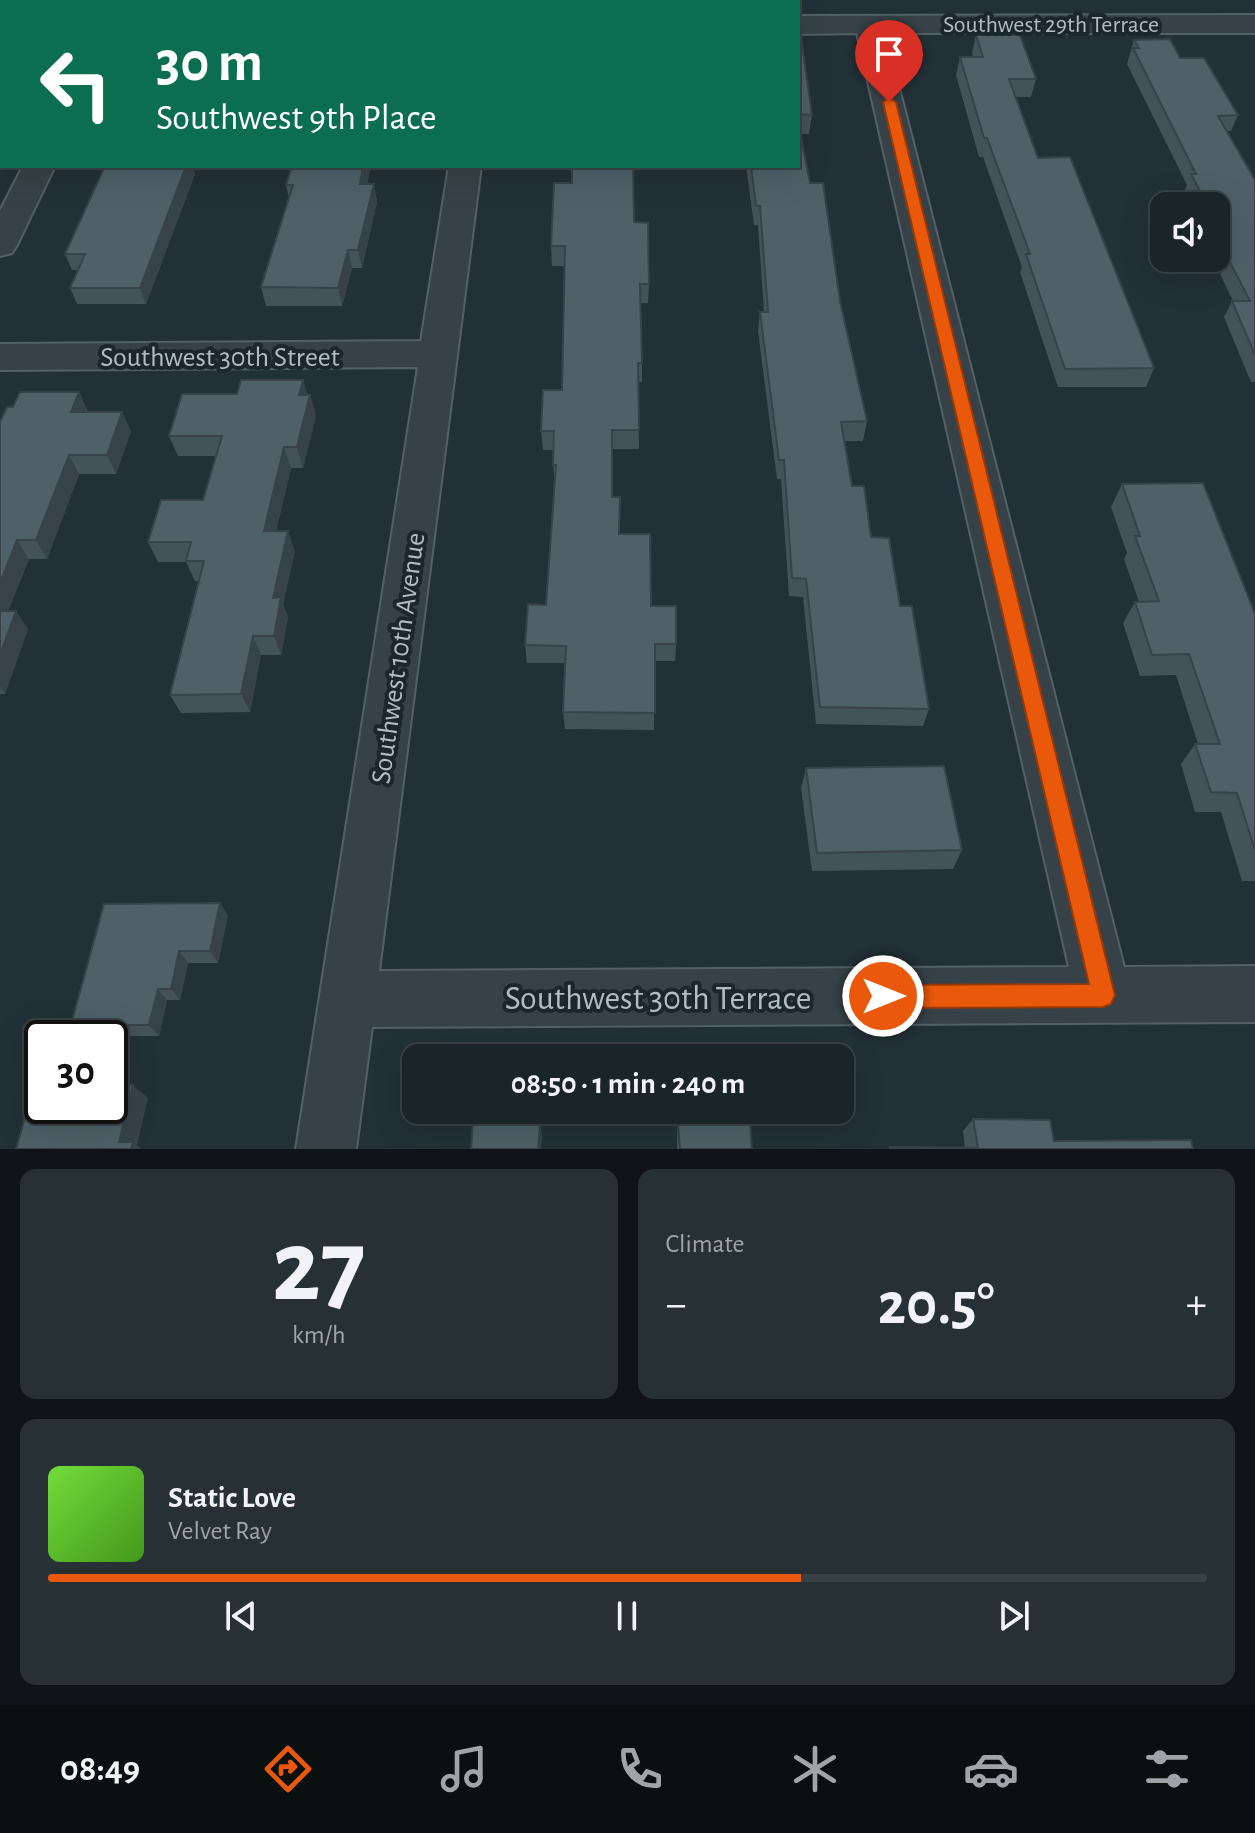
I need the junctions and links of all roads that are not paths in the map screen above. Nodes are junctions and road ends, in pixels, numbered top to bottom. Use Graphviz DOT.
graph roads {
  1 [pos="800,25"];
  2 [pos="869,25"];
  3 [pos="1251,31"];
  4 [pos="38,168"];
  5 [pos="465,168"];
  6 [pos="0,245"];
  7 [pos="440,354"];
  8 [pos="0,357"];
  9 [pos="1255,994"];
  10 [pos="1103,995"];
  11 [pos="348,999"];
  12 [pos="326,1149"];
  1 -- 2 [label="street, Southwest 29th Terrace"];
  2 -- 3 [label="street, Southwest 29th Terrace"];
  2 -- 10 [label="street"];
  4 -- 6 [label="street"];
  5 -- 7 [label="street, Southwest 10th Avenue"];
  7 -- 8 [label="street, Southwest 30th Street"];
  7 -- 11 [label="street, Southwest 10th Avenue"];
  9 -- 10 [label="street, Southwest 30th Terrace"];
  10 -- 11 [label="street, Southwest 30th Terrace"];
  11 -- 12 [label="street, Southwest 10th Avenue"];
}
